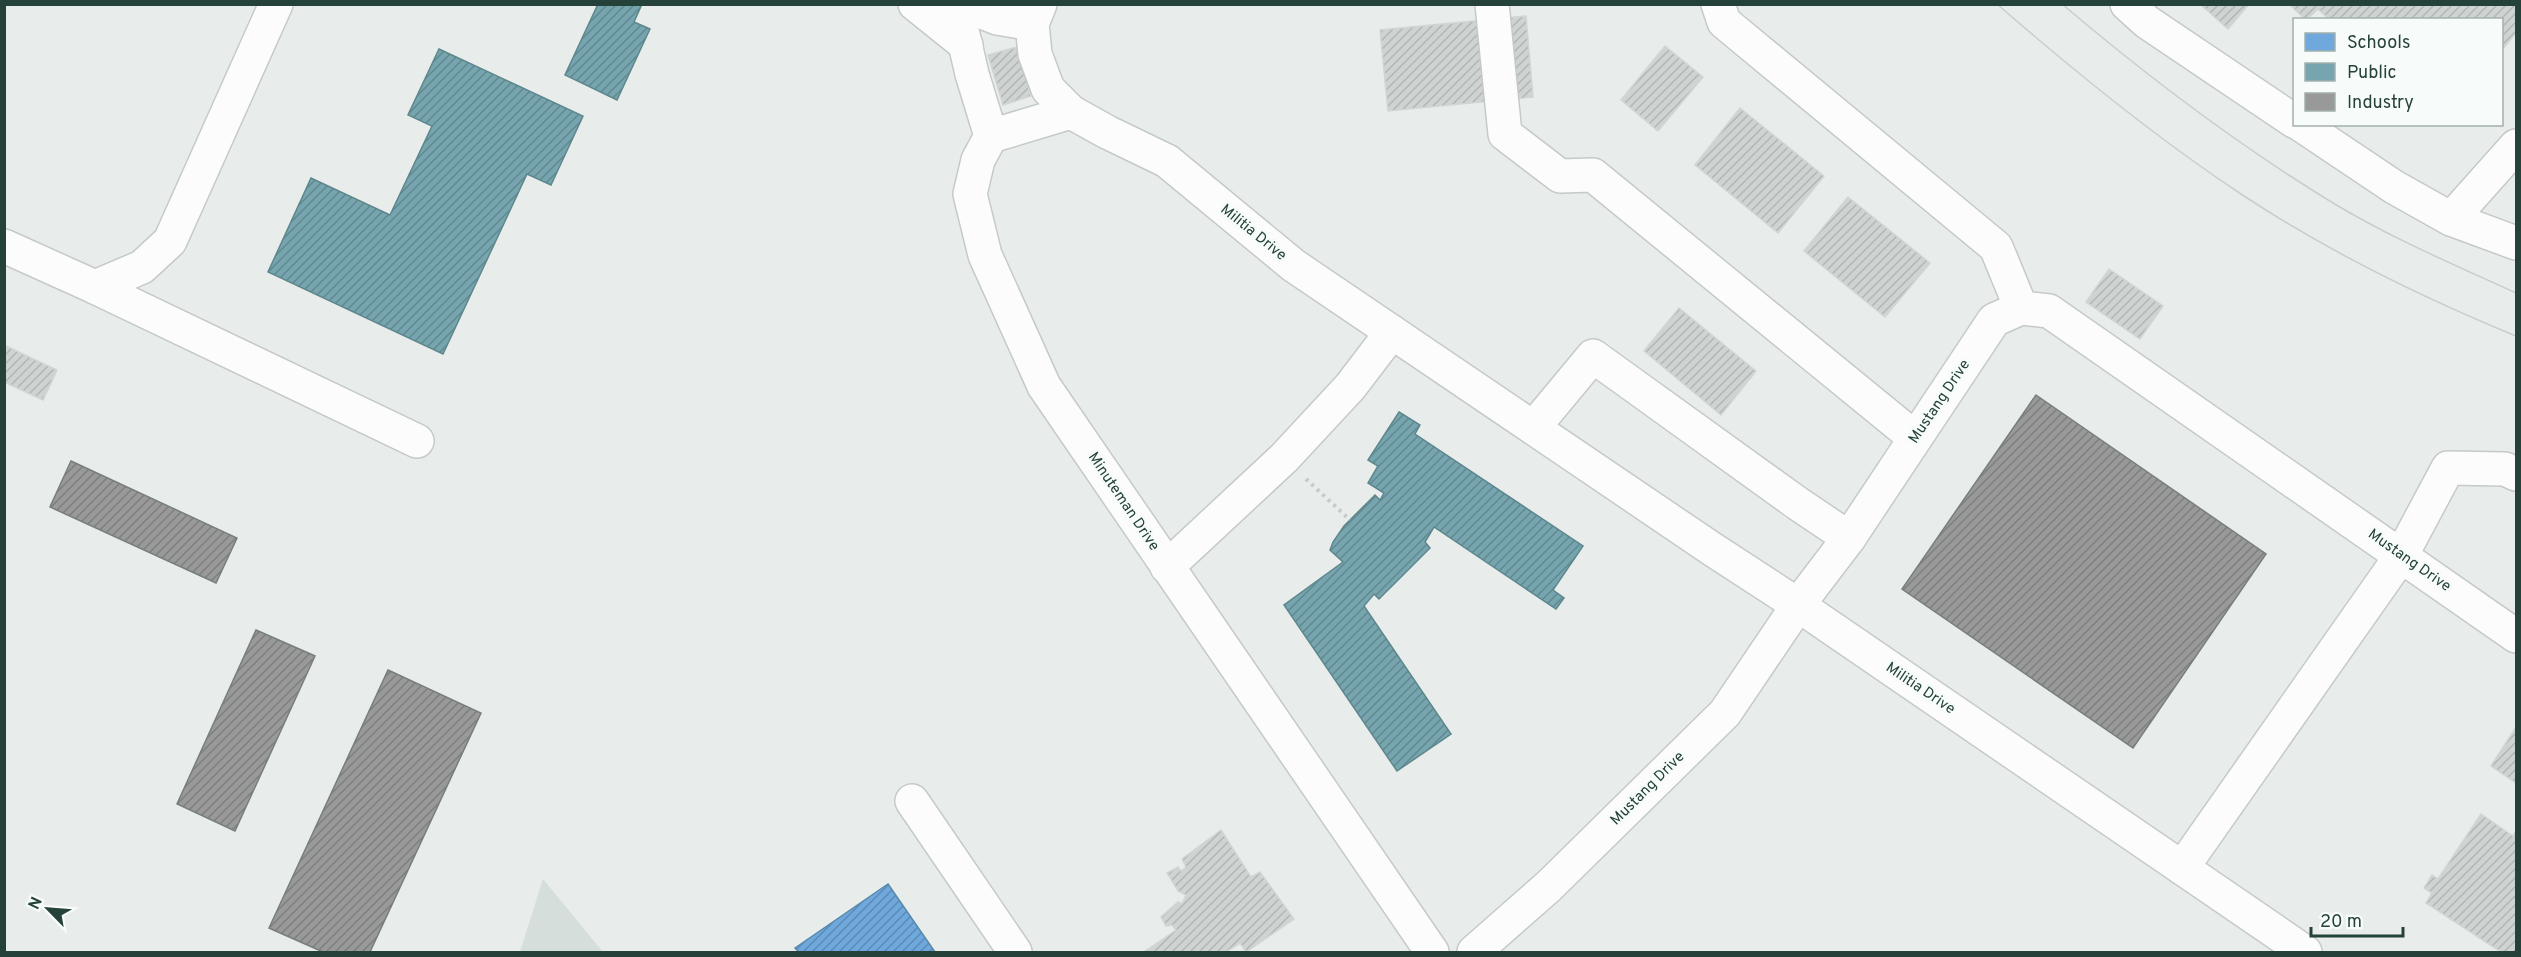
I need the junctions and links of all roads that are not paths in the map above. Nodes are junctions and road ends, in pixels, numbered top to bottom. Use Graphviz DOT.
graph roads {
  1 [pos="276,4"];
  2 [pos="915,4"];
  3 [pos="956,4"];
  4 [pos="962,4"];
  5 [pos="1492,4"];
  6 [pos="1718,4"];
  7 [pos="2127,4"];
  8 [pos="1036,14"];
  9 [pos="966,45"];
  10 [pos="1071,111"];
  11 [pos="2293,120"];
  12 [pos="2303,126"];
  13 [pos="991,136"];
  14 [pos="2517,146"];
  15 [pos="2451,219"];
  16 [pos="2517,243"];
  17 [pos="4,246"];
  18 [pos="95,287"];
  19 [pos="2021,309"];
  20 [pos="1392,332"];
  21 [pos="1534,427"];
  22 [pos="1915,438"];
  23 [pos="417,441"];
  24 [pos="2517,474"];
  25 [pos="1849,538"];
  26 [pos="2401,556"];
  27 [pos="1167,567"];
  28 [pos="1798,605"];
  29 [pos="2517,636"];
  30 [pos="912,801"];
  31 [pos="2182,868"];
  32 [pos="1015,952"];
  33 [pos="1432,952"];
  34 [pos="1474,952"];
  35 [pos="2305,952"];
  1 -- 18 [label="street"];
  2 -- 9 [label="street"];
  3 -- 9 [label="street"];
  4 -- 8 [label="street"];
  5 -- 22 [label="street"];
  6 -- 19 [label="street"];
  7 -- 11 [label="street"];
  8 -- 10 [label="street, Militia Drive"];
  9 -- 13 [label="street"];
  10 -- 13 [label="street"];
  10 -- 20 [label="street, Militia Drive"];
  12 -- 15 [label="street"];
  13 -- 27 [label="street, Minuteman Drive"];
  14 -- 15 [label="street"];
  15 -- 16 [label="street"];
  17 -- 18 [label="street"];
  18 -- 23 [label="street"];
  19 -- 22 [label="street, Mustang Drive"];
  19 -- 26 [label="street, Mustang Drive"];
  20 -- 21 [label="street, Militia Drive"];
  20 -- 27 [label="street"];
  21 -- 25 [label="street"];
  21 -- 28 [label="street, Militia Drive"];
  22 -- 25 [label="street, Mustang Drive"];
  24 -- 26 [label="street"];
  25 -- 28 [label="street, Mustang Drive"];
  26 -- 29 [label="street, Mustang Drive"];
  26 -- 31 [label="street"];
  27 -- 33 [label="street, Minuteman Drive"];
  28 -- 31 [label="street, Militia Drive"];
  28 -- 34 [label="street, Mustang Drive"];
  30 -- 32 [label="street"];
  31 -- 35 [label="street, Militia Drive"];
}
